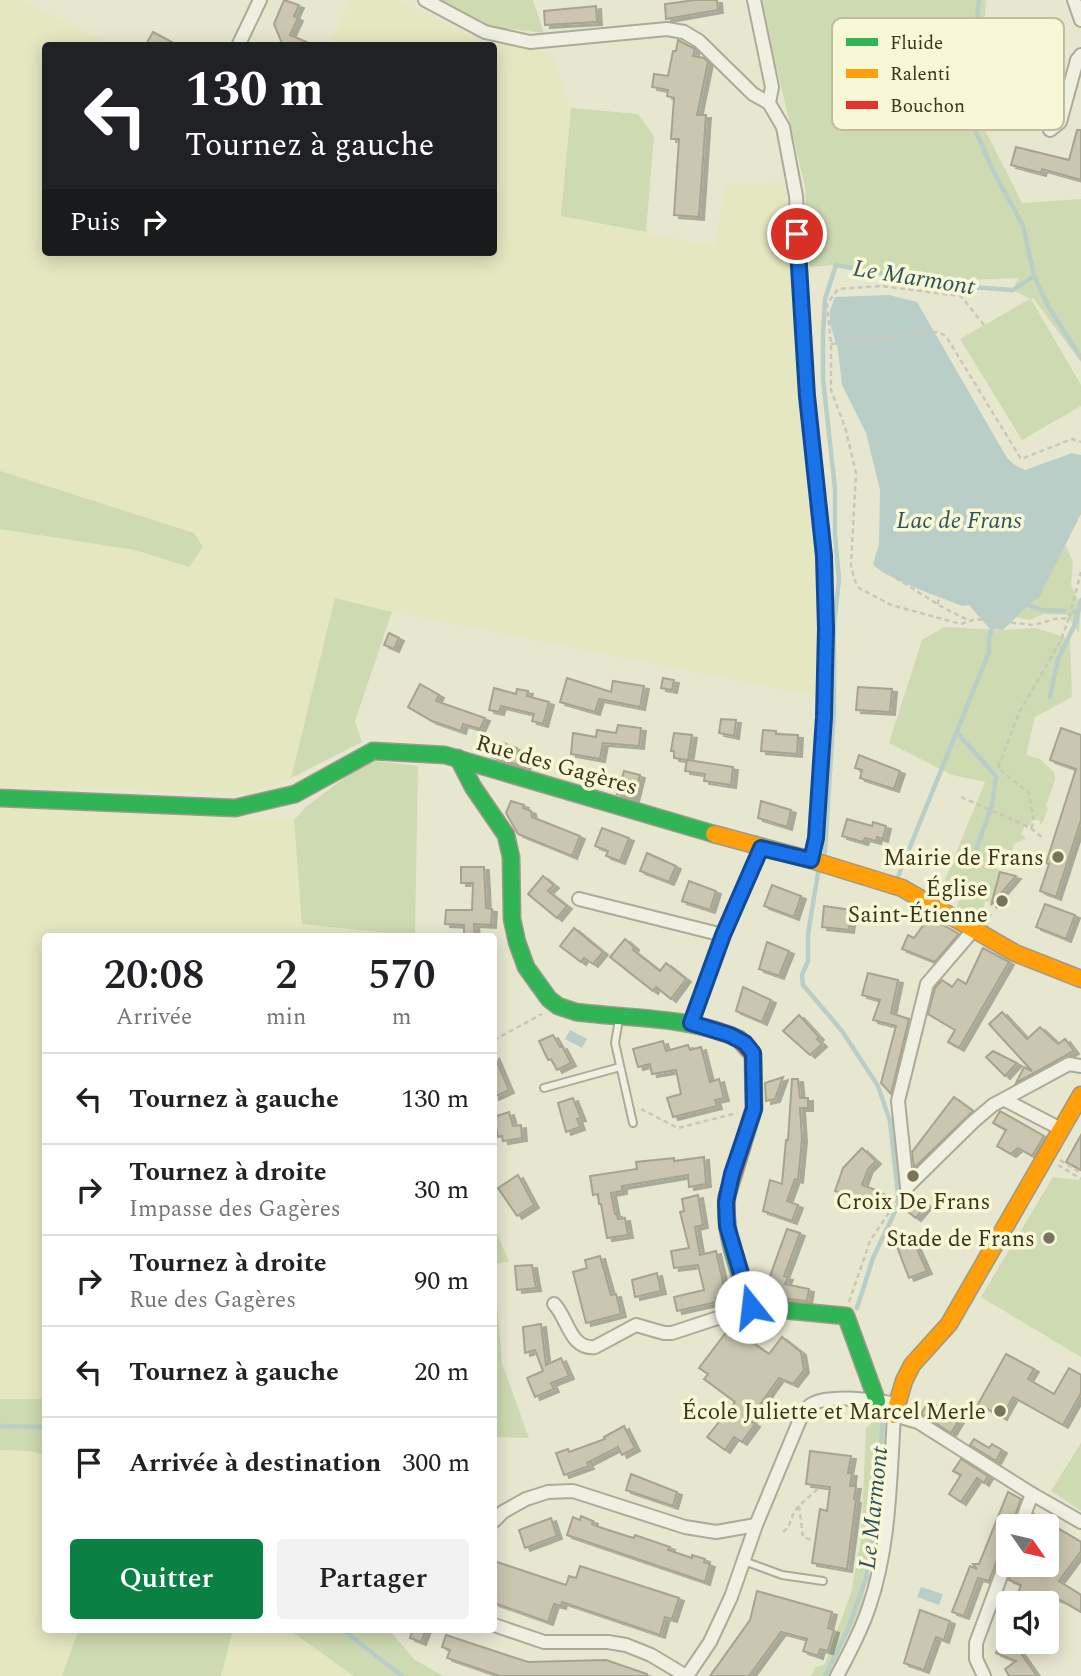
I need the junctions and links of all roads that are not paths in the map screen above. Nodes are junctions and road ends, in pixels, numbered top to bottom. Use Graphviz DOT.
graph roads {
  1 [pos="260,0"];
  2 [pos="425,0"];
  3 [pos="754,0"];
  4 [pos="1074,0"];
  5 [pos="1081,20"];
  6 [pos="240,42"];
  7 [pos="1081,55"];
  8 [pos="769,103"];
  9 [pos="1064,107"];
  10 [pos="458,758"];
  11 [pos="0,798"];
  12 [pos="761,848"];
  13 [pos="811,860"];
  14 [pos="579,899"];
  15 [pos="975,928"];
  16 [pos="723,935"];
  17 [pos="1081,979"];
  18 [pos="620,1016"];
  19 [pos="691,1023"];
  20 [pos="1081,1066"];
  21 [pos="620,1067"];
  22 [pos="544,1088"];
  23 [pos="1081,1095"];
  24 [pos="1005,1100"];
  25 [pos="633,1123"];
  26 [pos="1061,1129"];
  27 [pos="554,1304"];
  28 [pos="751,1307"];
  29 [pos="877,1401"];
  30 [pos="895,1409"];
  31 [pos="1032,1494"];
  32 [pos="1024,1514"];
  33 [pos="497,1518"];
  34 [pos="1081,1522"];
  35 [pos="756,1525"];
  36 [pos="744,1560"];
  37 [pos="1001,1577"];
  38 [pos="822,1581"];
  39 [pos="497,1626"];
  40 [pos="687,1676"];
  41 [pos="837,1676"];
  42 [pos="984,1676"];
  1 -- 6 [label="street"];
  2 -- 8 [label="street"];
  3 -- 8 [label="street"];
  4 -- 5 [label="street"];
  7 -- 9 [label="street"];
  8 -- 13 [label="street"];
  10 -- 11 [label="street, Rue des Gagères"];
  10 -- 12 [label="street, Rue des Gagères"];
  10 -- 18 [label="street"];
  12 -- 13 [label="street, Rue des Gagères"];
  12 -- 16 [label="street"];
  13 -- 15 [label="street, Rue des Gagères"];
  14 -- 16 [label="street"];
  15 -- 17 [label="street, Rue des Gagères"];
  15 -- 24 [label="street"];
  16 -- 19 [label="street"];
  18 -- 19 [label="street"];
  18 -- 21 [label="lane"];
  19 -- 28 [label="street"];
  20 -- 24 [label="street"];
  21 -- 22 [label="lane"];
  21 -- 25 [label="lane"];
  23 -- 26 [label="street"];
  24 -- 26 [label="street"];
  26 -- 30 [label="street"];
  27 -- 28 [label="street"];
  28 -- 29 [label="street"];
  29 -- 30 [label="street"];
  29 -- 35 [label="street"];
  30 -- 31 [label="street"];
  30 -- 41 [label="street"];
  31 -- 32 [label="street"];
  31 -- 34 [label="street"];
  33 -- 35 [label="street"];
  35 -- 36 [label="street"];
  36 -- 38 [label="lane"];
  36 -- 40 [label="street"];
  37 -- 42 [label="street"];
  39 -- 40 [label="street"];
}
